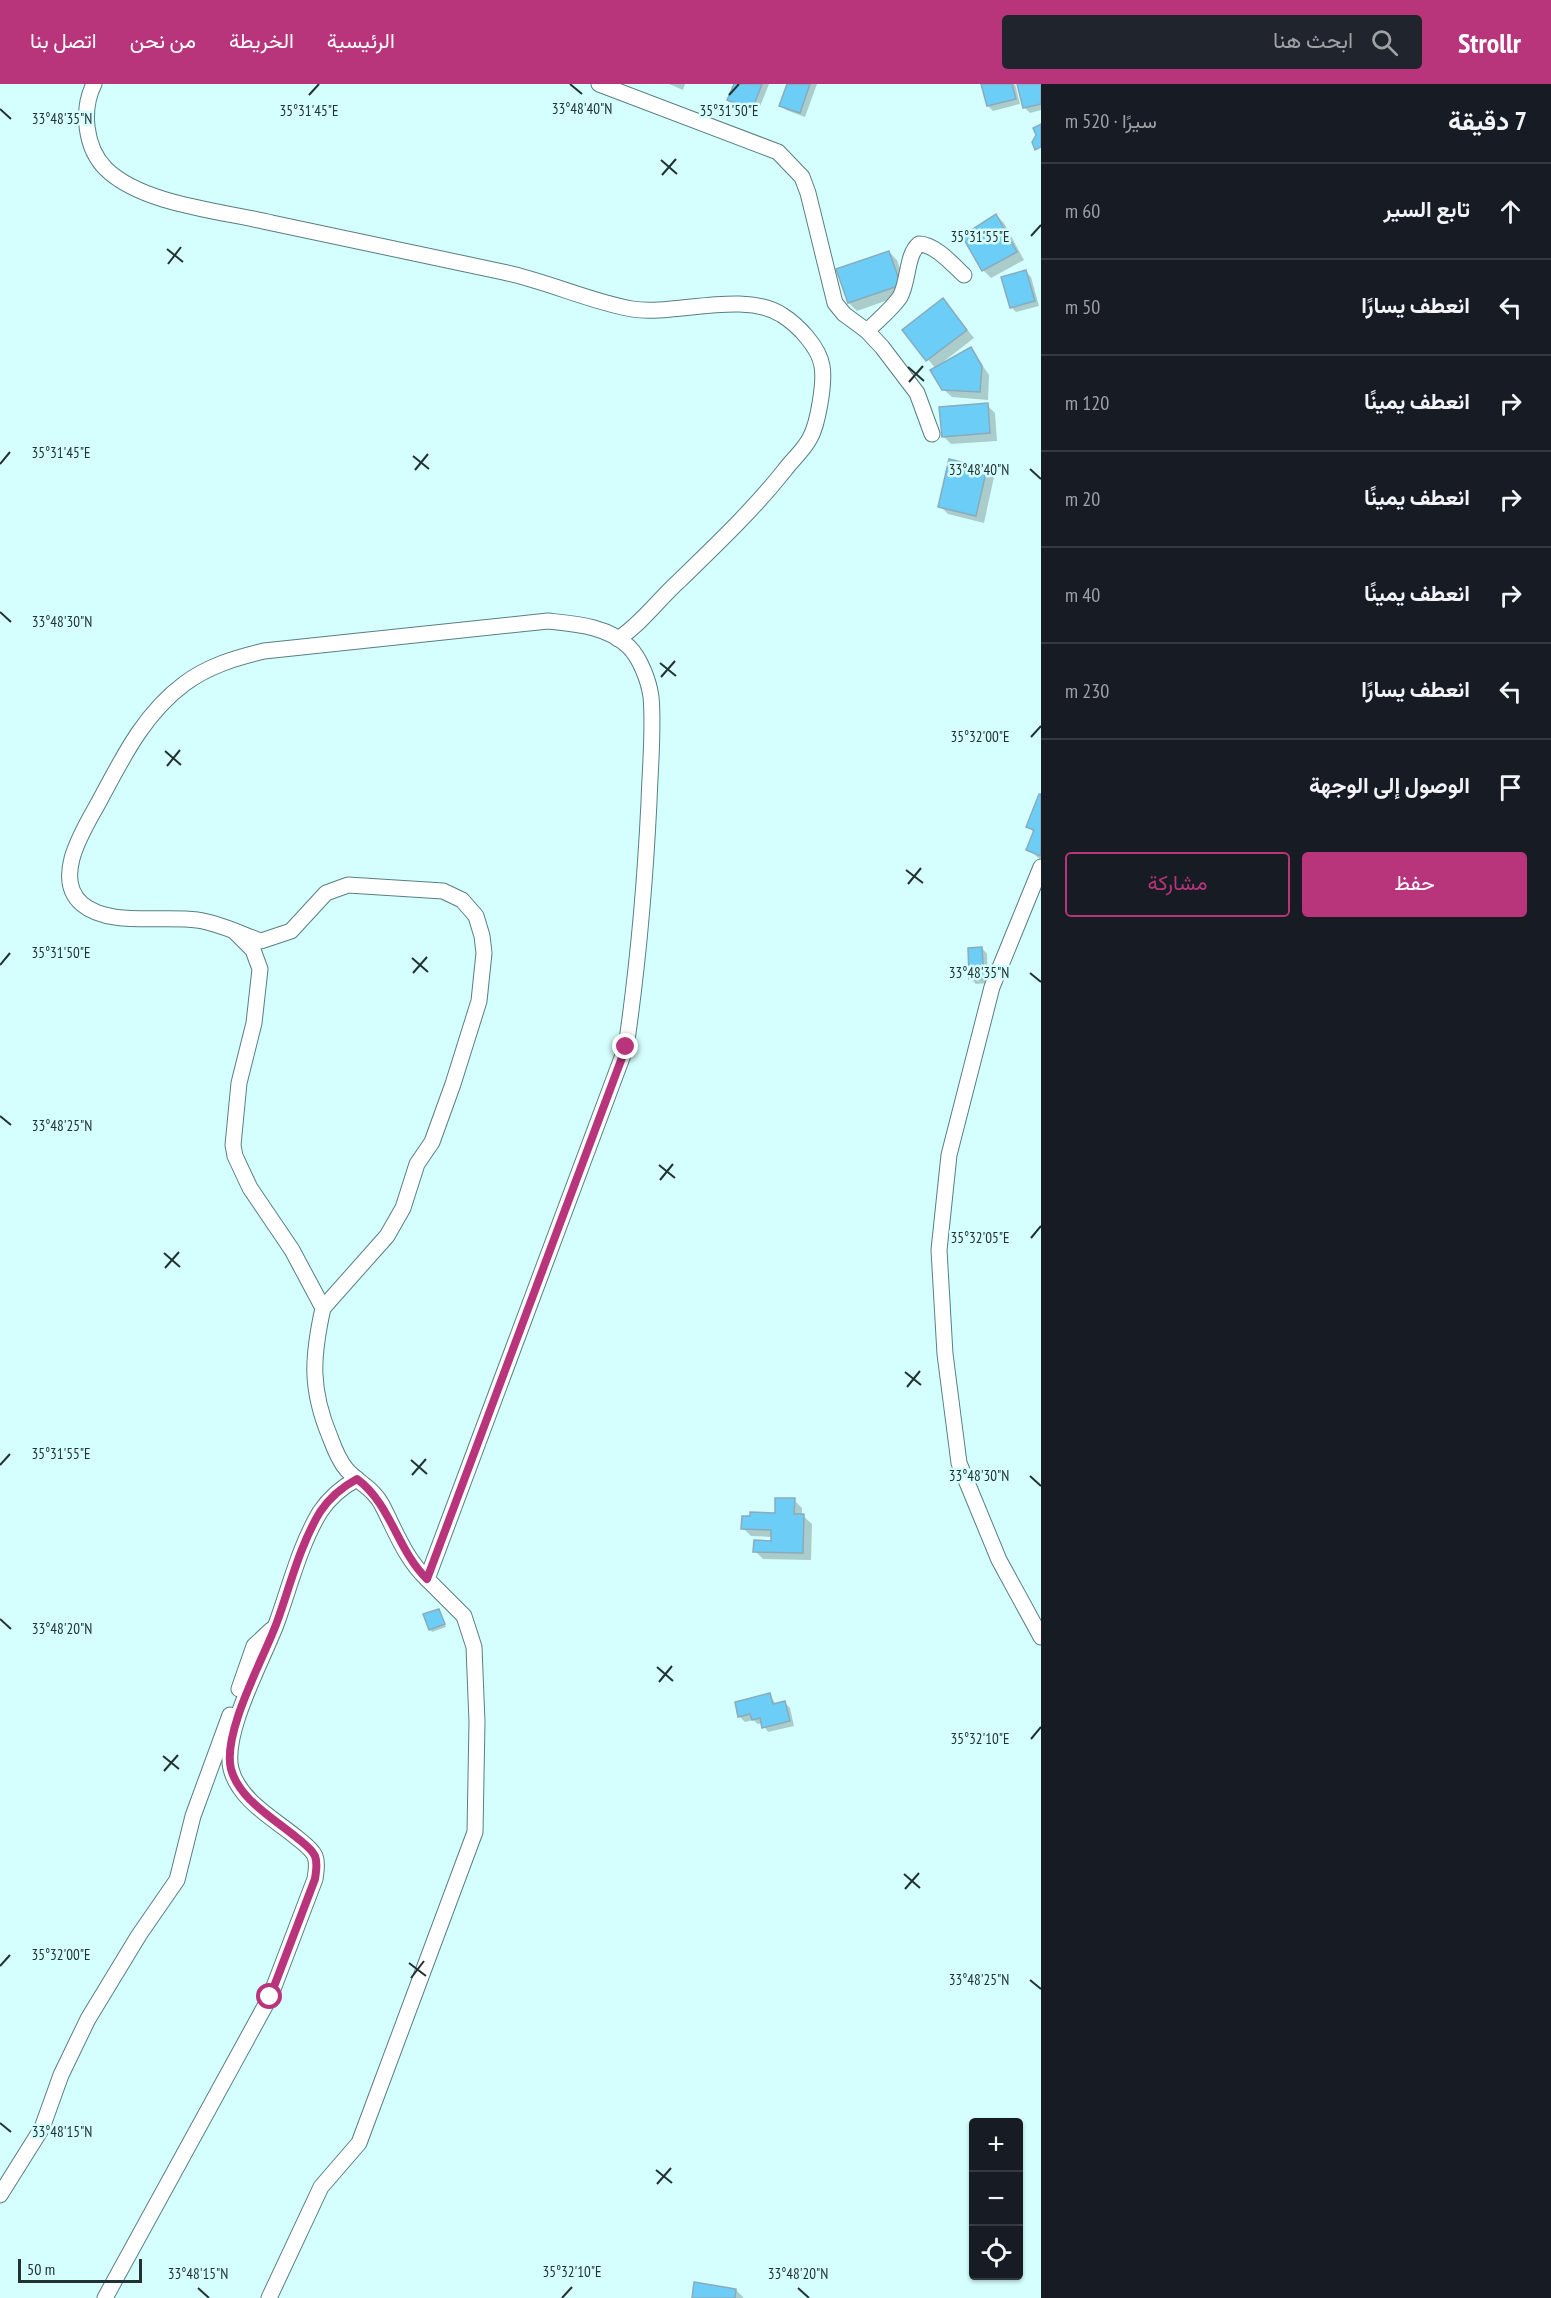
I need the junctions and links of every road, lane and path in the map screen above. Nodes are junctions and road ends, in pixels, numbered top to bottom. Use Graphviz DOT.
graph roads {
  1 [pos="94,84"];
  2 [pos="599,84"];
  3 [pos="964,275"];
  4 [pos="867,331"];
  5 [pos="932,434"];
  6 [pos="618,639"];
  7 [pos="1041,867"];
  8 [pos="235,932"];
  9 [pos="324,1308"];
  10 [pos="357,1479"];
  11 [pos="427,1579"];
  12 [pos="277,1623"];
  13 [pos="1041,1637"];
  14 [pos="0,2195"];
  15 [pos="105,2298"];
  16 [pos="269,2298"];
  1 -- 6 [label="street"];
  2 -- 4 [label="street"];
  3 -- 4 [label="street"];
  4 -- 5 [label="street"];
  6 -- 8 [label="street"];
  6 -- 11 [label="street"];
  7 -- 13 [label="street"];
  8 -- 9 [label="street"];
  8 -- 9 [label="street"];
  9 -- 10 [label="street"];
  10 -- 11 [label="street"];
  10 -- 12 [label="street"];
  11 -- 16 [label="street"];
  12 -- 14 [label="street"];
  12 -- 15 [label="street"];
}
